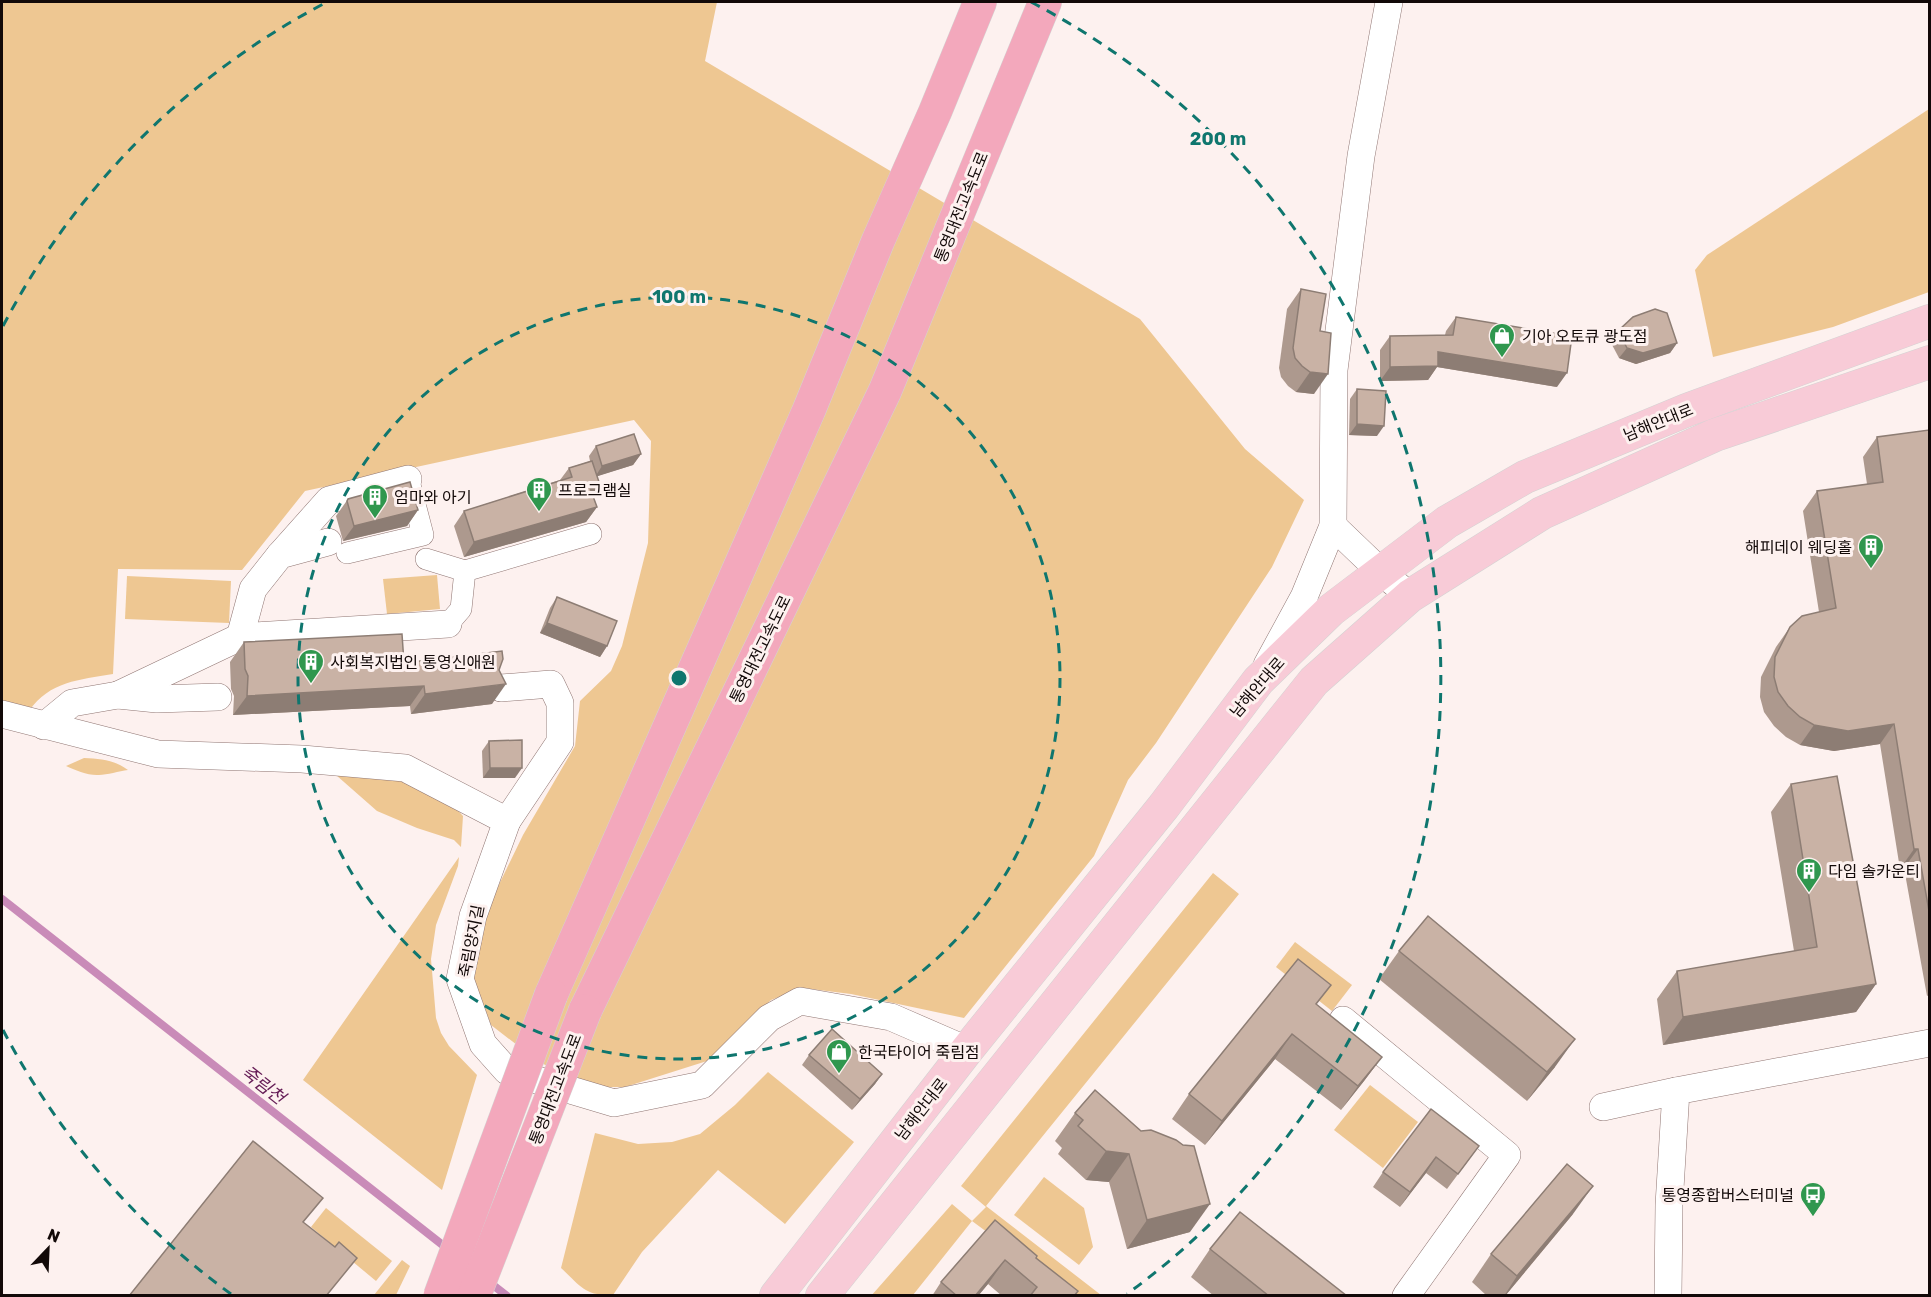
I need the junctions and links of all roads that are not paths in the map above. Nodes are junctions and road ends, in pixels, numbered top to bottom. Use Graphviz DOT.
graph roads {
  1 [pos="980,2"];
  2 [pos="1045,2"];
  3 [pos="1389,2"];
  4 [pos="1929,321"];
  5 [pos="1929,362"];
  6 [pos="408,479"];
  7 [pos="1332,526"];
  8 [pos="591,534"];
  9 [pos="337,547"];
  10 [pos="280,555"];
  11 [pos="426,559"];
  12 [pos="465,571"];
  13 [pos="1380,571"];
  14 [pos="1410,596"];
  15 [pos="448,624"];
  16 [pos="240,637"];
  17 [pos="1258,681"];
  18 [pos="501,688"];
  19 [pos="118,694"];
  20 [pos="218,697"];
  21 [pos="2,714"];
  22 [pos="44,726"];
  23 [pos="507,821"];
  24 [pos="1343,1020"];
  25 [pos="1929,1043"];
  26 [pos="967,1050"];
  27 [pos="1676,1091"];
  28 [pos="1603,1107"];
  29 [pos="440,1296"];
  30 [pos="474,1296"];
  31 [pos="776,1296"];
  32 [pos="822,1296"];
  33 [pos="1406,1296"];
  34 [pos="1668,1296"];
  1 -- 29 [label="highway, bridge"];
  2 -- 30 [label="highway, 통영대전고속도로, bridge"];
  3 -- 7 [label="street"];
  4 -- 13 [label="main road, 남해안대로"];
  5 -- 14 [label="main road, 남해안대로"];
  6 -- 9 [label="street"];
  6 -- 10 [label="street"];
  7 -- 13 [label="street"];
  7 -- 17 [label="street"];
  8 -- 12 [label="street"];
  9 -- 10 [label="street"];
  10 -- 16 [label="street"];
  11 -- 12 [label="street"];
  12 -- 15 [label="street"];
  13 -- 14 [label="street"];
  13 -- 17 [label="main road, 남해안대로"];
  14 -- 32 [label="main road, 남해안대로"];
  15 -- 16 [label="street"];
  16 -- 19 [label="street"];
  17 -- 26 [label="main road, 남해안대로"];
  18 -- 23 [label="street, 죽림양지길"];
  19 -- 20 [label="street"];
  19 -- 22 [label="street"];
  21 -- 22 [label="street"];
  22 -- 23 [label="street"];
  23 -- 26 [label="street, 죽림양지길"];
  24 -- 33 [label="street"];
  25 -- 27 [label="street"];
  26 -- 31 [label="main road, 남해안대로"];
  27 -- 28 [label="street"];
  27 -- 34 [label="street"];
}
